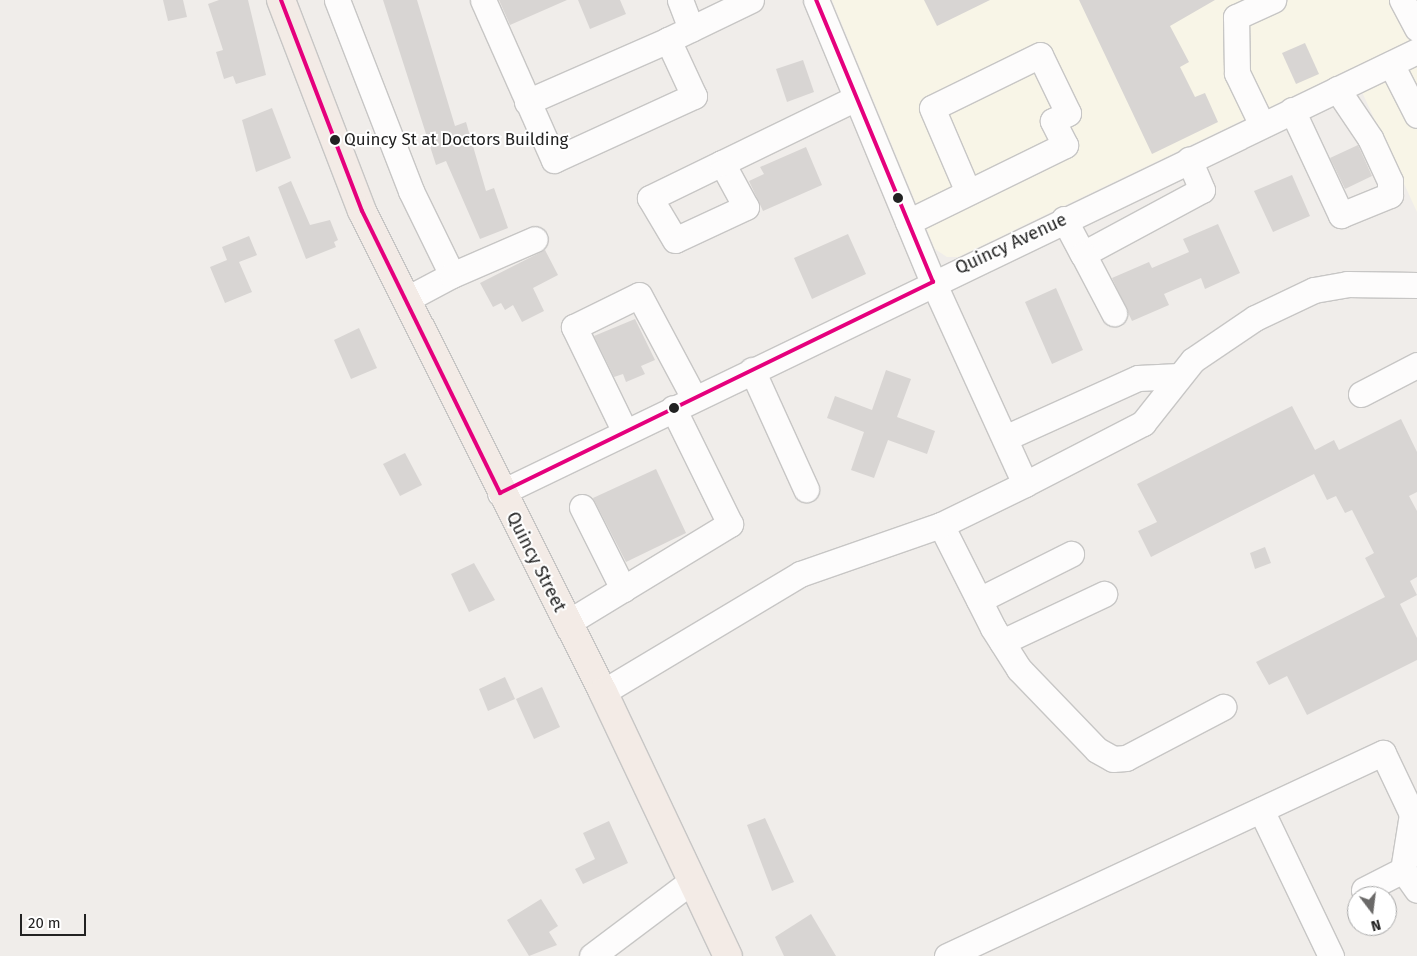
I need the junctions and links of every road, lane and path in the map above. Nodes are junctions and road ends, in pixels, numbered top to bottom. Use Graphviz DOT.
graph roads {
  1 [pos="281,0"];
  2 [pos="337,0"];
  3 [pos="483,0"];
  4 [pos="680,0"];
  5 [pos="751,0"];
  6 [pos="816,0"];
  7 [pos="1273,0"];
  8 [pos="691,28"];
  9 [pos="668,40"];
  10 [pos="1417,51"];
  11 [pos="1391,64"];
  12 [pos="1337,89"];
  13 [pos="856,98"];
  14 [pos="527,102"];
  15 [pos="1292,110"];
  16 [pos="1417,115"];
  17 [pos="1262,125"];
  18 [pos="1189,160"];
  19 [pos="722,163"];
  20 [pos="968,192"];
  21 [pos="1064,219"];
  22 [pos="908,222"];
  23 [pos="535,239"];
  24 [pos="1083,254"];
  25 [pos="452,275"];
  26 [pos="933,282"];
  27 [pos="1417,285"];
  28 [pos="405,300"];
  29 [pos="1114,313"];
  30 [pos="1417,365"];
  31 [pos="752,370"];
  32 [pos="1179,376"];
  33 [pos="1361,394"];
  34 [pos="683,403"];
  35 [pos="625,432"];
  36 [pos="1005,438"];
  37 [pos="1025,484"];
  38 [pos="806,489"];
  39 [pos="500,493"];
  40 [pos="582,507"];
  41 [pos="941,525"];
  42 [pos="1071,554"];
  43 [pos="623,589"];
  44 [pos="1104,594"];
  45 [pos="979,600"];
  46 [pos="567,623"];
  47 [pos="1002,642"];
  48 [pos="603,692"];
  49 [pos="1223,707"];
  50 [pos="1261,810"];
  51 [pos="1403,870"];
  52 [pos="693,880"];
  53 [pos="1372,886"];
  54 [pos="1417,890"];
  55 [pos="592,956"];
  56 [pos="728,956"];
  57 [pos="947,956"];
  58 [pos="1331,956"];
  1 -- 28 [label="main road, Quincy Street"];
  2 -- 25 [label="street"];
  3 -- 14 [label="street"];
  4 -- 8 [label="street"];
  5 -- 8 [label="street"];
  6 -- 13 [label="street"];
  7 -- 17 [label="street"];
  8 -- 9 [label="street"];
  9 -- 14 [label="street"];
  9 -- 14 [label="street"];
  10 -- 11 [label="street, Quincy Avenue"];
  11 -- 12 [label="street, Quincy Avenue"];
  11 -- 16 [label="street"];
  12 -- 15 [label="street, Quincy Avenue"];
  12 -- 15 [label="street"];
  13 -- 19 [label="street"];
  13 -- 22 [label="street"];
  15 -- 17 [label="street, Quincy Avenue"];
  17 -- 18 [label="street, Quincy Avenue"];
  18 -- 21 [label="street, Quincy Avenue"];
  18 -- 24 [label="street"];
  20 -- 20 [label="street"];
  20 -- 22 [label="street"];
  21 -- 24 [label="street"];
  21 -- 26 [label="street, Quincy Avenue"];
  22 -- 26 [label="street"];
  23 -- 25 [label="street"];
  24 -- 29 [label="street"];
  25 -- 28 [label="street"];
  26 -- 31 [label="street, Quincy Avenue"];
  26 -- 36 [label="street"];
  27 -- 32 [label="street"];
  28 -- 39 [label="main road, Quincy Street"];
  30 -- 33 [label="street"];
  31 -- 34 [label="street, Quincy Avenue"];
  31 -- 38 [label="street"];
  32 -- 36 [label="street"];
  32 -- 37 [label="street"];
  34 -- 35 [label="street, Quincy Avenue"];
  34 -- 35 [label="street"];
  34 -- 43 [label="street"];
  35 -- 39 [label="street, Quincy Avenue"];
  36 -- 37 [label="street"];
  37 -- 41 [label="street"];
  39 -- 46 [label="main road, Quincy Street"];
  40 -- 43 [label="street"];
  41 -- 45 [label="street"];
  41 -- 48 [label="street"];
  42 -- 45 [label="street"];
  43 -- 46 [label="street"];
  44 -- 47 [label="street"];
  45 -- 47 [label="street"];
  46 -- 48 [label="main road, Quincy Street"];
  47 -- 49 [label="street"];
  48 -- 52 [label="main road, Quincy Street"];
  50 -- 51 [label="street"];
  50 -- 57 [label="street"];
  50 -- 58 [label="street"];
  51 -- 53 [label="street"];
  51 -- 54 [label="street"];
  52 -- 55 [label="street"];
  52 -- 56 [label="main road, Quincy Street"];
}
